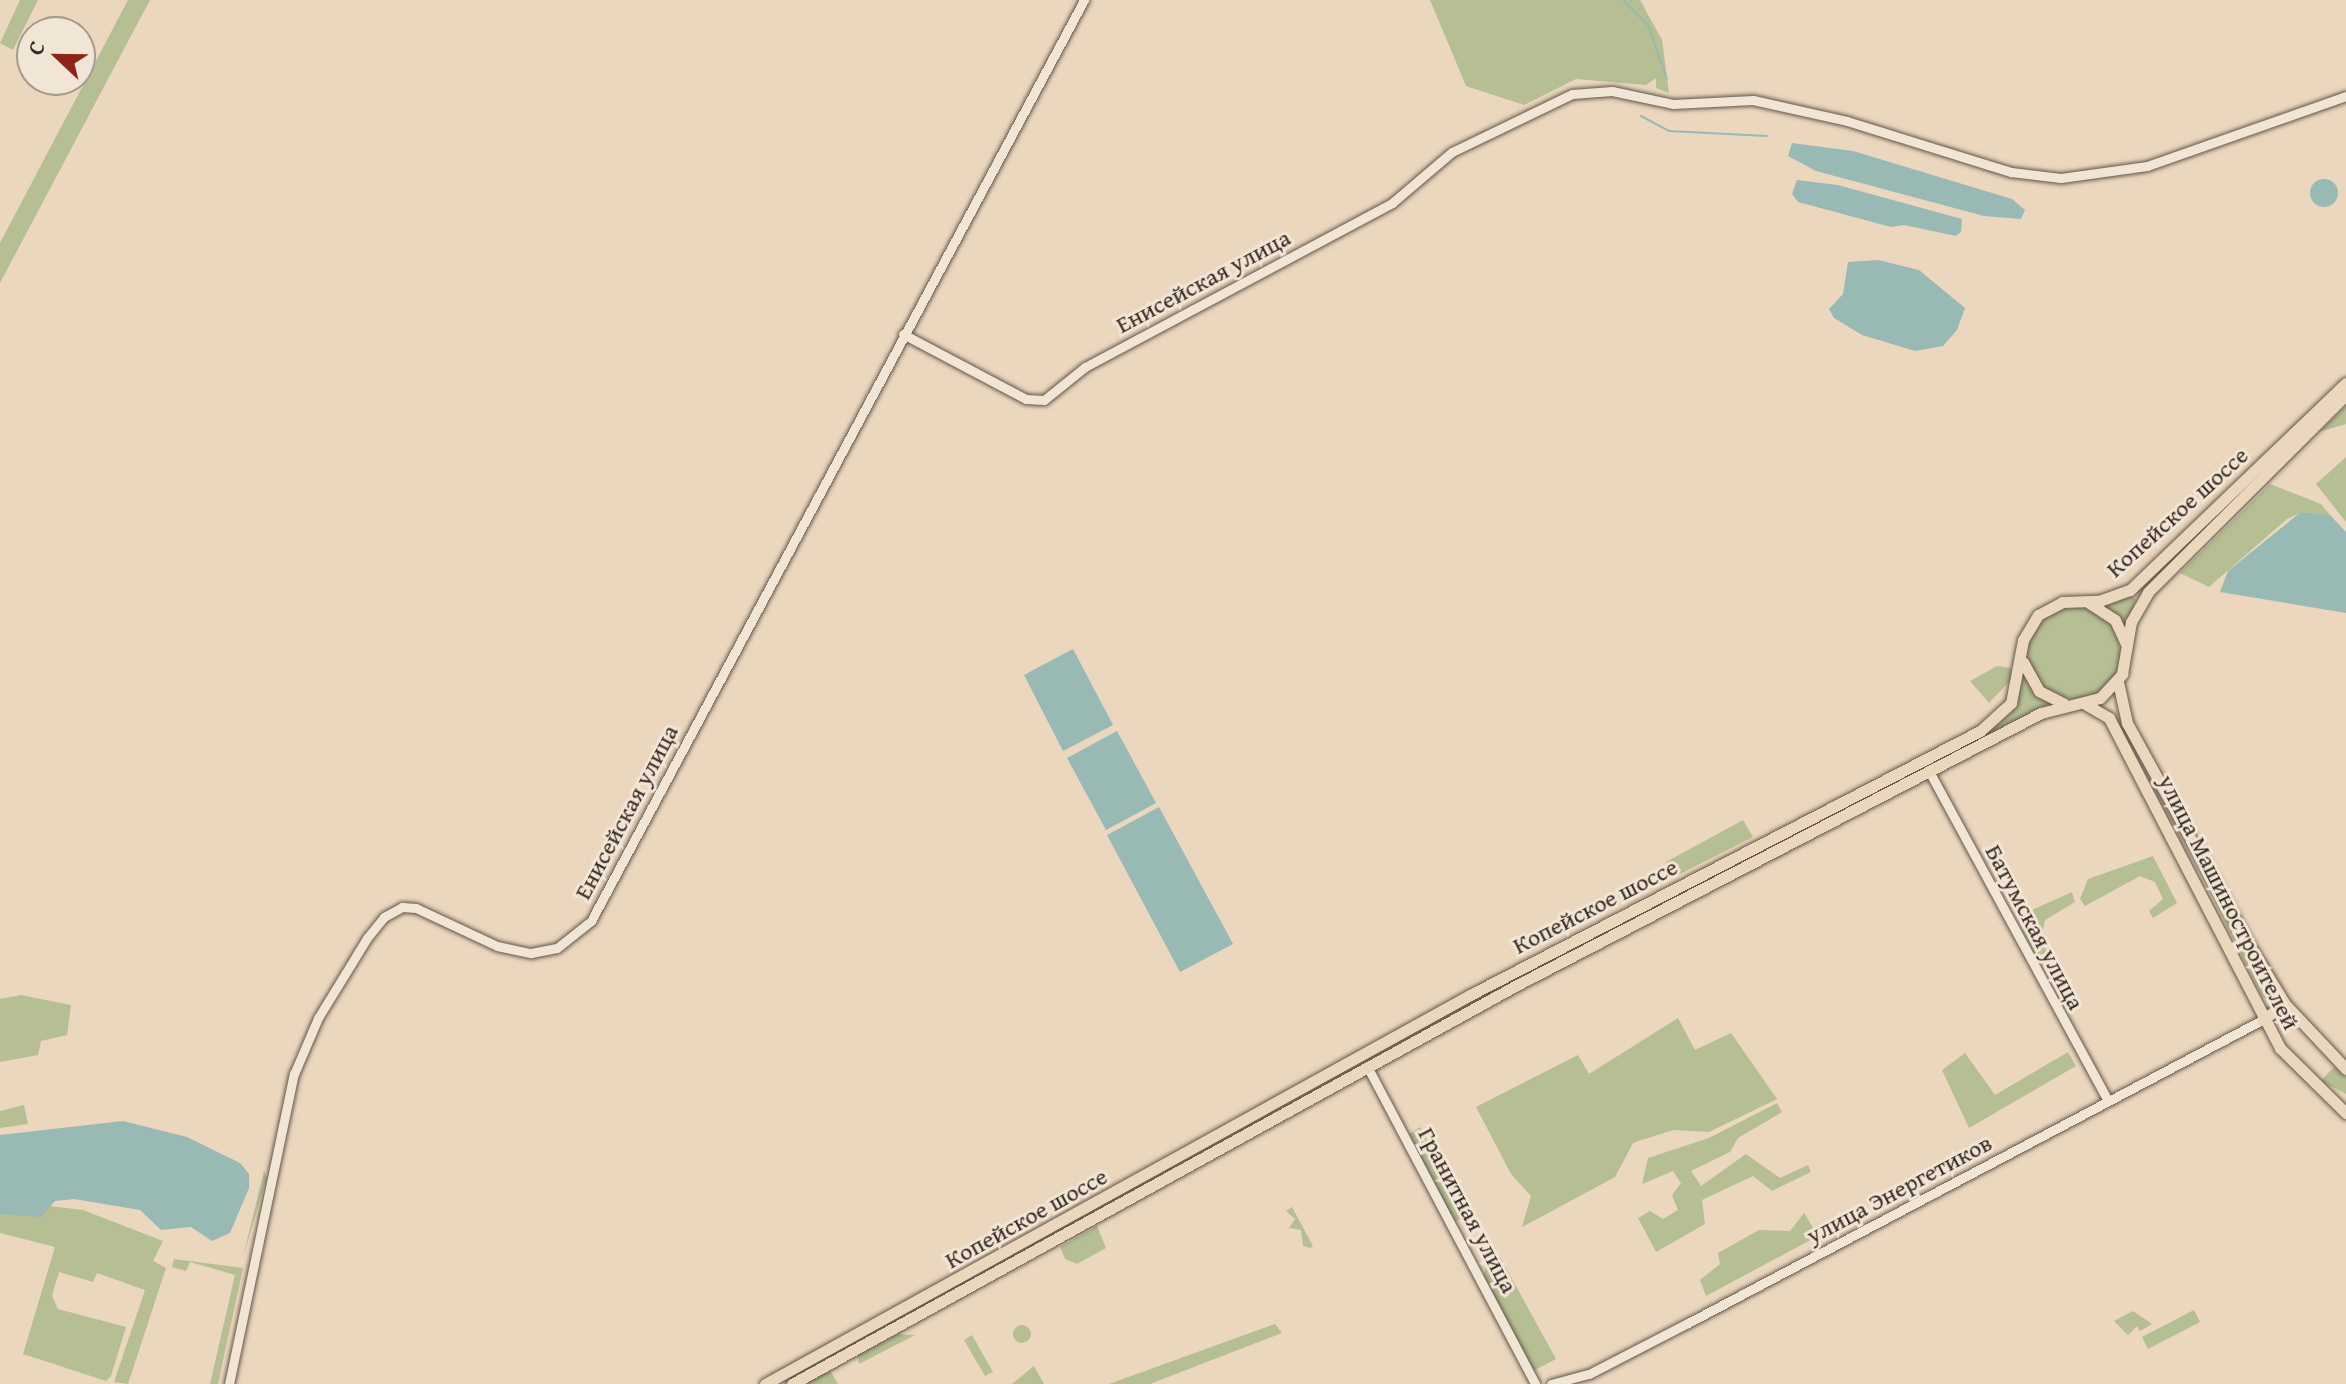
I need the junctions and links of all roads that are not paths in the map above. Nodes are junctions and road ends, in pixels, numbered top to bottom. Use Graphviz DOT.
graph roads {
  1 [pos="1084,0"];
  2 [pos="2346,96"];
  3 [pos="903,334"];
  4 [pos="2346,383"];
  5 [pos="2346,395"];
  6 [pos="2089,603"];
  7 [pos="2126,648"];
  8 [pos="2022,649"];
  9 [pos="2118,682"];
  10 [pos="2085,704"];
  11 [pos="2067,705"];
  12 [pos="1929,771"];
  13 [pos="2192,847"];
  14 [pos="2178,854"];
  15 [pos="2285,1004"];
  16 [pos="2262,1020"];
  17 [pos="1365,1062"];
  18 [pos="2346,1069"];
  19 [pos="2108,1101"];
  20 [pos="2346,1113"];
  21 [pos="992,1268"];
  22 [pos="1581,1381"];
  23 [pos="229,1384"];
  24 [pos="765,1384"];
  25 [pos="792,1384"];
  26 [pos="1535,1384"];
  27 [pos="1551,1384"];
  1 -- 3 [label="street, Енисейская улица"];
  2 -- 3 [label="street, Енисейская улица"];
  3 -- 23 [label="street, Енисейская улица"];
  4 -- 6 [label="main road, Копейское шоссе"];
  5 -- 7 [label="main road, Копейское шоссе"];
  6 -- 7 [label="main road"];
  6 -- 8 [label="main road, Копейское шоссе"];
  7 -- 9 [label="main road, Копейское шоссе"];
  8 -- 11 [label="main road"];
  8 -- 17 [label="main road, Копейское шоссе"];
  9 -- 10 [label="main road"];
  9 -- 13 [label="main road, улица Машиностроителей"];
  10 -- 11 [label="main road, Копейское шоссе"];
  10 -- 14 [label="main road, улица Машиностроителей"];
  11 -- 12 [label="main road, Копейское шоссе"];
  12 -- 17 [label="main road, Копейское шоссе"];
  12 -- 19 [label="street, Батумская улица"];
  13 -- 14 [label="main road"];
  13 -- 15 [label="main road, улица Машиностроителей"];
  14 -- 16 [label="main road, улица Машиностроителей"];
  15 -- 16 [label="main road"];
  15 -- 18 [label="main road, улица Машиностроителей"];
  16 -- 19 [label="street, улица Энергетиков"];
  16 -- 20 [label="main road, улица Машиностроителей"];
  17 -- 21 [label="main road, Копейское шоссе"];
  17 -- 26 [label="street, Гранитная улица"];
  19 -- 22 [label="street, улица Энергетиков"];
  21 -- 24 [label="main road, Копейское шоссе"];
  21 -- 25 [label="main road, Копейское шоссе"];
  22 -- 27 [label="street, улица Энергетиков"];
}
